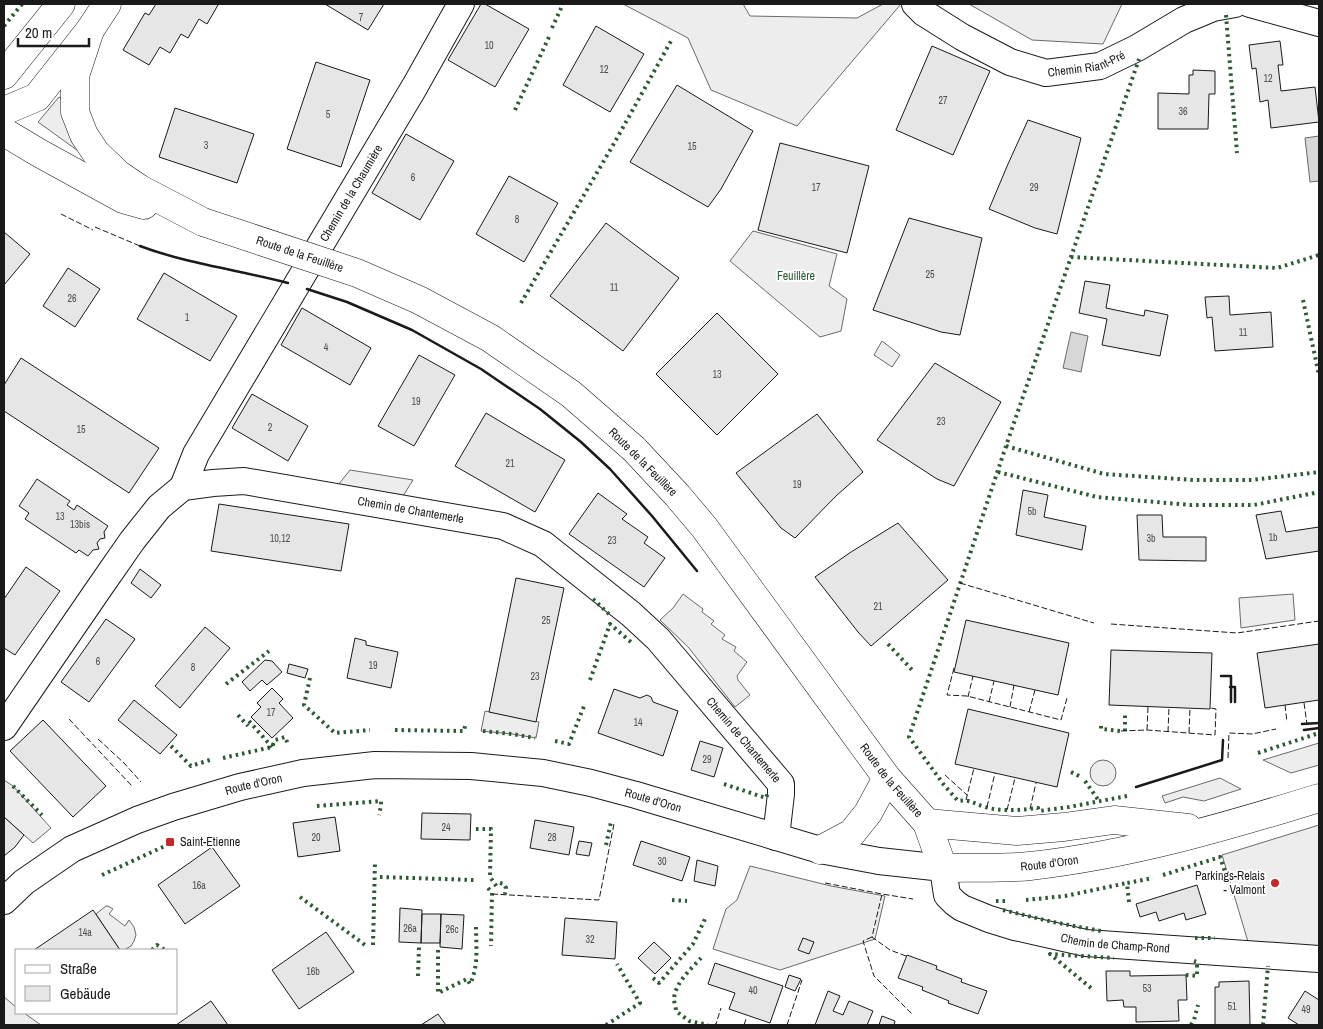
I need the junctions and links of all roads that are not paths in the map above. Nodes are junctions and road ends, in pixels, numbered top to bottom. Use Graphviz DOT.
graph roads {
  1 [pos="61,4"];
  2 [pos="107,4"];
  3 [pos="461,4"];
  4 [pos="915,4"];
  5 [pos="1236,4"];
  6 [pos="1250,4"];
  7 [pos="1319,24"];
  8 [pos="90,30"];
  9 [pos="4,75"];
  10 [pos="4,111"];
  11 [pos="4,132"];
  12 [pos="203,222"];
  13 [pos="183,488"];
  14 [pos="4,727"];
  15 [pos="887,778"];
  16 [pos="1319,798"];
  17 [pos="927,823"];
  18 [pos="1206,830"];
  19 [pos="776,837"];
  20 [pos="820,850"];
  21 [pos="943,868"];
  22 [pos="4,901"];
  23 [pos="1319,959"];
  1 -- 9 [label="main road"];
  2 -- 8 [label="main road"];
  3 -- 13 [label="street, Chemin de la Chaumière"];
  4 -- 5 [label="street, Chemin Riant-Pré"];
  6 -- 7 [label="street"];
  8 -- 10 [label="main road"];
  8 -- 12 [label="main road, Route de la Feuillère"];
  11 -- 12 [label="main road, Route de la Feuillère"];
  12 -- 15 [label="main road, Route de la Feuillère, bridge"];
  13 -- 14 [label="street, Chemin de Chantemerle"];
  13 -- 19 [label="street, Chemin de Chantemerle"];
  15 -- 17 [label="main road, Route de la Feuillère"];
  15 -- 20 [label="main road"];
  16 -- 18 [label="main road, Route d'Oron"];
  17 -- 18 [label="main road"];
  17 -- 21 [label="main road, Route de la Feuillère"];
  18 -- 21 [label="main road, Route d'Oron"];
  19 -- 20 [label="street, Route d'Oron"];
  19 -- 22 [label="street, Route d'Oron"];
  20 -- 21 [label="street, Route d'Oron"];
  21 -- 23 [label="street, Chemin de Champ-Rond"];
}
